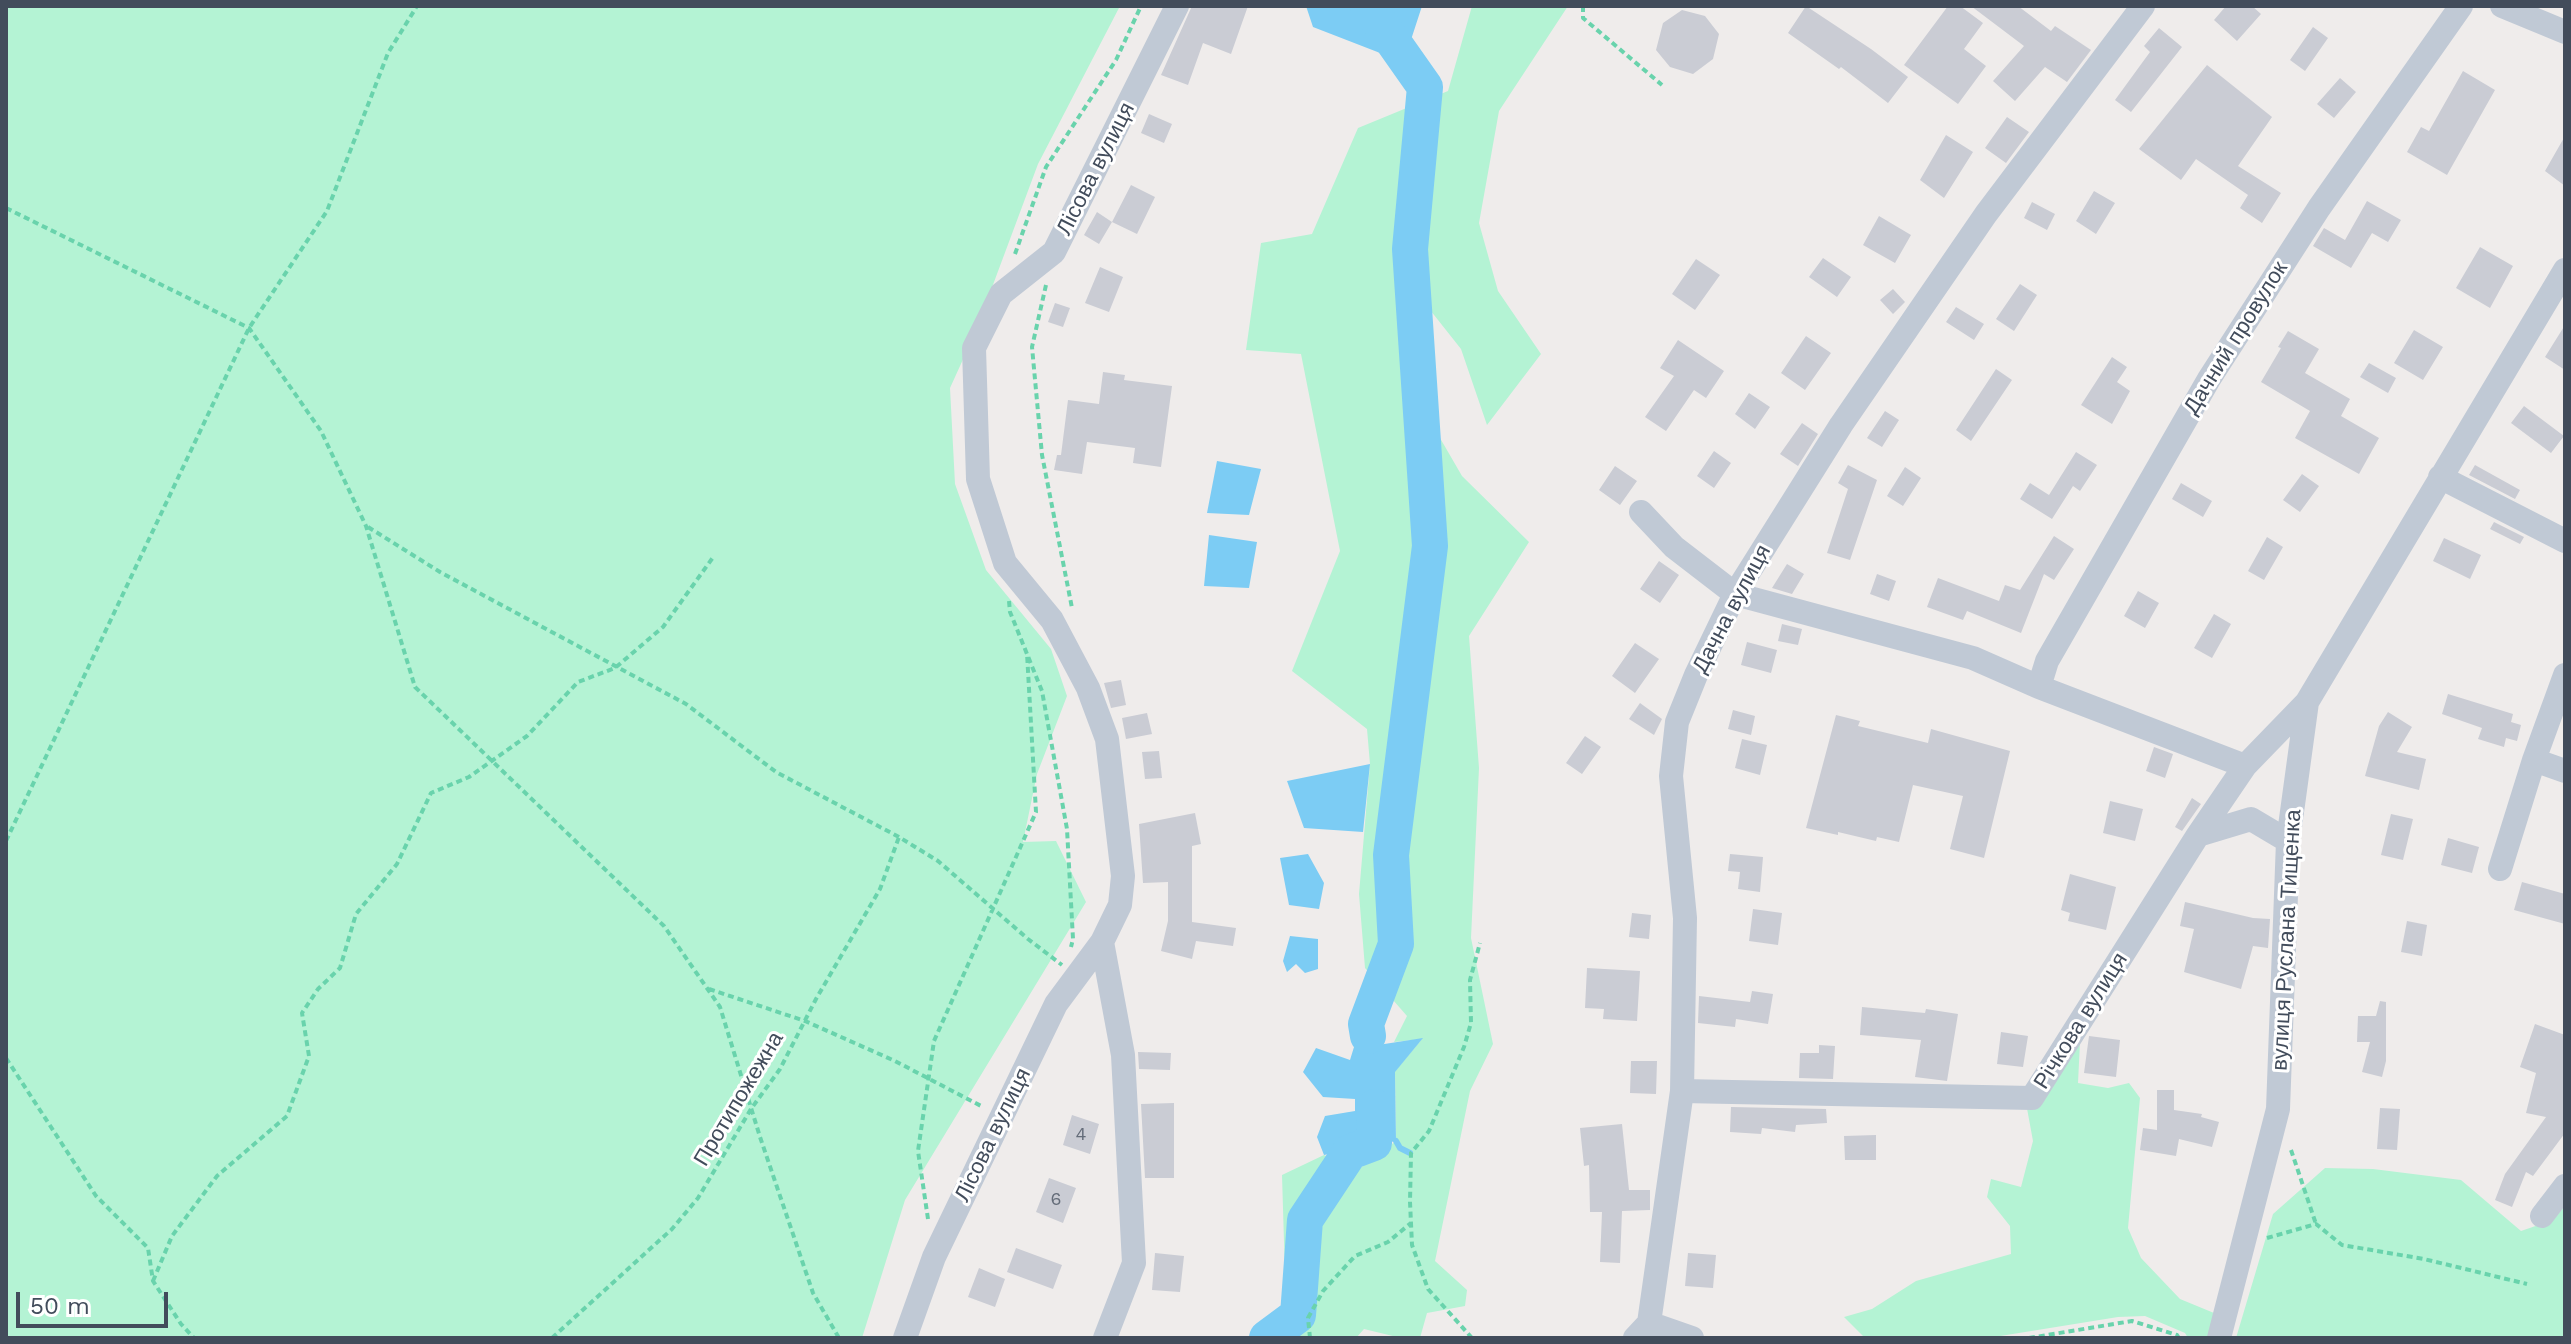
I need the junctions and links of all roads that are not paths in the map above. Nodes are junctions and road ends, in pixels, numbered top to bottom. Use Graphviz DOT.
graph roads {
  1 [pos="1177,6"];
  2 [pos="2143,6"];
  3 [pos="2461,6"];
  4 [pos="2502,6"];
  5 [pos="2565,32"];
  6 [pos="2565,270"];
  7 [pos="2440,477"];
  8 [pos="1641,512"];
  9 [pos="2565,541"];
  10 [pos="1735,594"];
  11 [pos="2565,675"];
  12 [pos="2039,687"];
  13 [pos="2307,702"];
  14 [pos="2534,760"];
  15 [pos="2245,766"];
  16 [pos="2565,771"];
  17 [pos="2198,835"];
  18 [pos="2288,841"];
  19 [pos="2500,869"];
  20 [pos="1102,942"];
  21 [pos="1682,1091"];
  22 [pos="2565,1186"];
  23 [pos="2542,1216"];
  24 [pos="1642,1330"];
  25 [pos="905,1338"];
  26 [pos="1105,1338"];
  27 [pos="1692,1338"];
  28 [pos="2219,1338"];
  1 -- 20 [label="street, Лісова вулиця"];
  2 -- 10 [label="street, Дачна вулиця"];
  3 -- 12 [label="street, Дачний провулок"];
  4 -- 5 [label="street"];
  6 -- 7 [label="street, вулиця Руслана Тищенка"];
  7 -- 9 [label="street"];
  7 -- 13 [label="street, вулиця Руслана Тищенка"];
  8 -- 10 [label="street"];
  10 -- 12 [label="street"];
  10 -- 21 [label="street, Дачна вулиця"];
  11 -- 14 [label="street"];
  12 -- 15 [label="street"];
  13 -- 15 [label="street, Річкова вулиця"];
  13 -- 18 [label="street, вулиця Руслана Тищенка"];
  14 -- 16 [label="street"];
  14 -- 19 [label="street"];
  15 -- 17 [label="street, Річкова вулиця"];
  17 -- 18 [label="street"];
  17 -- 21 [label="street, Річкова вулиця"];
  18 -- 28 [label="street, вулиця Руслана Тищенка"];
  20 -- 25 [label="street, Лісова вулиця"];
  20 -- 26 [label="street"];
  21 -- 24 [label="street, Дачна вулиця"];
  22 -- 23 [label="street"];
  24 -- 27 [label="street, Дачна вулиця"];
}
